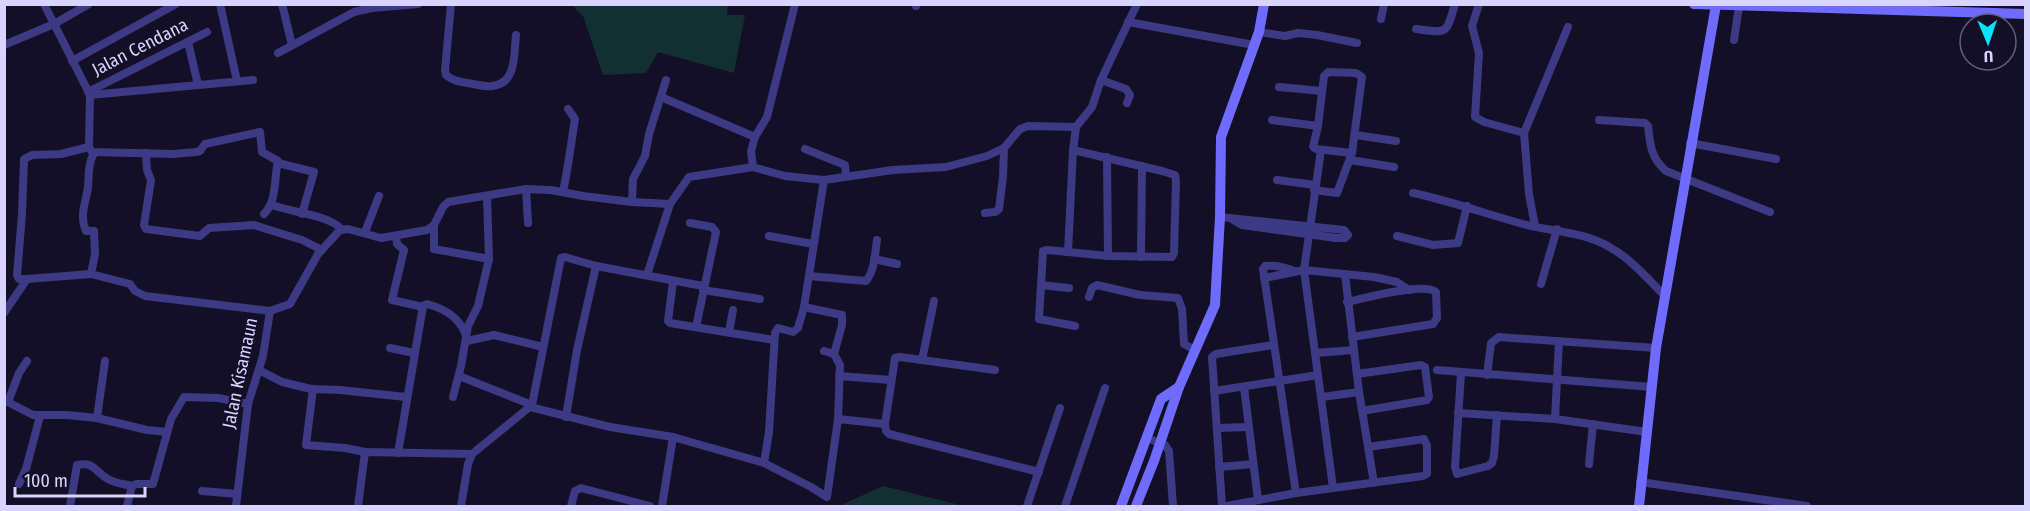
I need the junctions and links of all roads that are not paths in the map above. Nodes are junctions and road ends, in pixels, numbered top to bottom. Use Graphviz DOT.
graph roads {
  1 [pos="44,4"];
  2 [pos="89,4"];
  3 [pos="176,4"];
  4 [pos="220,4"];
  5 [pos="282,4"];
  6 [pos="418,4"];
  7 [pos="451,4"];
  8 [pos="795,4"];
  9 [pos="1137,4"];
  10 [pos="1264,4"];
  11 [pos="1384,4"];
  12 [pos="1455,4"];
  13 [pos="1479,4"];
  14 [pos="1694,4"];
  15 [pos="1716,5"];
  16 [pos="1739,6"];
  17 [pos="1857,7"];
  18 [pos="2025,14"];
  19 [pos="1381,19"];
  20 [pos="1128,22"];
  21 [pos="54,24"];
  22 [pos="1568,27"];
  23 [pos="1416,29"];
  24 [pos="207,32"];
  25 [pos="1259,32"];
  26 [pos="516,35"];
  27 [pos="1734,40"];
  28 [pos="188,42"];
  29 [pos="1357,43"];
  30 [pos="4,45"];
  31 [pos="292,45"];
  32 [pos="1254,45"];
  33 [pos="278,53"];
  34 [pos="72,61"];
  35 [pos="253,80"];
  36 [pos="666,80"];
  37 [pos="1101,80"];
  38 [pos="237,81"];
  39 [pos="198,85"];
  40 [pos="1279,87"];
  41 [pos="1322,91"];
  42 [pos="89,94"];
  43 [pos="661,97"];
  44 [pos="1127,103"];
  45 [pos="568,109"];
  46 [pos="1272,120"];
  47 [pos="1599,120"];
  48 [pos="1318,126"];
  49 [pos="1076,127"];
  50 [pos="1524,133"];
  51 [pos="1356,135"];
  52 [pos="755,137"];
  53 [pos="1396,141"];
  54 [pos="1690,143"];
  55 [pos="1004,148"];
  56 [pos="805,149"];
  57 [pos="91,150"];
  58 [pos="1073,150"];
  59 [pos="1321,150"];
  60 [pos="146,153"];
  61 [pos="1107,157"];
  62 [pos="1351,157"];
  63 [pos="1776,159"];
  64 [pos="278,162"];
  65 [pos="1142,166"];
  66 [pos="753,167"];
  67 [pos="1394,167"];
  68 [pos="846,176"];
  69 [pos="824,180"];
  70 [pos="1277,180"];
  71 [pos="1684,180"];
  72 [pos="1315,188"];
  73 [pos="526,189"];
  74 [pos="563,192"];
  75 [pos="1413,193"];
  76 [pos="379,196"];
  77 [pos="487,196"];
  78 [pos="632,202"];
  79 [pos="670,204"];
  80 [pos="272,205"];
  81 [pos="1467,206"];
  82 [pos="1770,212"];
  83 [pos="986,213"];
  84 [pos="264,214"];
  85 [pos="302,214"];
  86 [pos="1220,217"];
  87 [pos="690,223"];
  88 [pos="528,224"];
  89 [pos="434,225"];
  90 [pos="1535,226"];
  91 [pos="342,229"];
  92 [pos="1557,229"];
  93 [pos="1309,230"];
  94 [pos="365,232"];
  95 [pos="396,236"];
  96 [pos="768,236"];
  97 [pos="1397,236"];
  98 [pos="877,240"];
  99 [pos="813,244"];
  100 [pos="322,250"];
  101 [pos="1068,252"];
  102 [pos="1108,256"];
  103 [pos="1141,257"];
  104 [pos="489,259"];
  105 [pos="874,259"];
  106 [pos="897,264"];
  107 [pos="596,266"];
  108 [pos="1299,270"];
  109 [pos="91,274"];
  110 [pos="1345,274"];
  111 [pos="647,275"];
  112 [pos="809,276"];
  113 [pos="27,279"];
  114 [pos="673,282"];
  115 [pos="1541,284"];
  116 [pos="1041,285"];
  117 [pos="703,288"];
  118 [pos="1069,288"];
  119 [pos="1409,290"];
  120 [pos="1089,297"];
  121 [pos="1665,297"];
  122 [pos="760,299"];
  123 [pos="934,301"];
  124 [pos="1347,302"];
  125 [pos="423,307"];
  126 [pos="804,307"];
  127 [pos="733,310"];
  128 [pos="270,311"];
  129 [pos="4,313"];
  130 [pos="1075,326"];
  131 [pos="696,327"];
  132 [pos="729,332"];
  133 [pos="1352,337"];
  134 [pos="774,339"];
  135 [pos="467,340"];
  136 [pos="1559,341"];
  137 [pos="1273,345"];
  138 [pos="543,347"];
  139 [pos="390,348"];
  140 [pos="1656,348"];
  141 [pos="1195,350"];
  142 [pos="1354,350"];
  143 [pos="824,351"];
  144 [pos="414,352"];
  145 [pos="1315,352"];
  146 [pos="834,354"];
  147 [pos="922,360"];
  148 [pos="27,361"];
  149 [pos="105,361"];
  150 [pos="259,370"];
  151 [pos="995,370"];
  152 [pos="1437,370"];
  153 [pos="1461,373"];
  154 [pos="1357,374"];
  155 [pos="1318,375"];
  156 [pos="1487,375"];
  157 [pos="459,376"];
  158 [pos="839,376"];
  159 [pos="891,380"];
  160 [pos="1556,380"];
  161 [pos="1280,382"];
  162 [pos="1179,387"];
  163 [pos="1244,387"];
  164 [pos="1652,387"];
  165 [pos="1105,388"];
  166 [pos="313,389"];
  167 [pos="1214,391"];
  168 [pos="1359,392"];
  169 [pos="406,397"];
  170 [pos="453,397"];
  171 [pos="1322,397"];
  172 [pos="6,401"];
  173 [pos="248,404"];
  174 [pos="531,406"];
  175 [pos="1059,408"];
  176 [pos="1362,411"];
  177 [pos="1458,413"];
  178 [pos="1497,415"];
  179 [pos="40,416"];
  180 [pos="566,417"];
  181 [pos="97,418"];
  182 [pos="838,419"];
  183 [pos="1555,419"];
  184 [pos="885,424"];
  185 [pos="1593,424"];
  186 [pos="1248,427"];
  187 [pos="1218,428"];
  188 [pos="167,432"];
  189 [pos="1647,432"];
  190 [pos="673,437"];
  191 [pos="1147,438"];
  192 [pos="1161,443"];
  193 [pos="1368,447"];
  194 [pos="365,452"];
  195 [pos="398,453"];
  196 [pos="472,454"];
  197 [pos="1140,457"];
  198 [pos="1155,461"];
  199 [pos="764,463"];
  200 [pos="1253,464"];
  201 [pos="1589,464"];
  202 [pos="1219,467"];
  203 [pos="1039,472"];
  204 [pos="1640,482"];
  205 [pos="1374,483"];
  206 [pos="19,484"];
  207 [pos="132,486"];
  208 [pos="1333,488"];
  209 [pos="202,491"];
  210 [pos="237,494"];
  211 [pos="1296,494"];
  212 [pos="1258,500"];
  213 [pos="624,503"];
  214 [pos="70,507"];
  215 [pos="127,507"];
  216 [pos="236,507"];
  217 [pos="358,507"];
  218 [pos="461,507"];
  219 [pos="571,507"];
  220 [pos="650,507"];
  221 [pos="662,507"];
  222 [pos="1027,507"];
  223 [pos="1065,507"];
  224 [pos="1121,507"];
  225 [pos="1137,507"];
  226 [pos="1173,507"];
  227 [pos="1222,507"];
  228 [pos="1227,507"];
  229 [pos="1638,507"];
  230 [pos="1807,507"];
  1 -- 21 [label="street"];
  2 -- 21 [label="street"];
  3 -- 34 [label="street"];
  4 -- 38 [label="street"];
  5 -- 31 [label="street"];
  6 -- 31 [label="street"];
  7 -- 26 [label="street"];
  8 -- 52 [label="street"];
  9 -- 20 [label="street"];
  10 -- 25 [label="street"];
  11 -- 19 [label="street"];
  12 -- 23 [label="street"];
  13 -- 50 [label="street"];
  14 -- 15 [label="street"];
  15 -- 16 [label="street"];
  15 -- 54 [label="street"];
  16 -- 17 [label="street"];
  16 -- 27 [label="street"];
  17 -- 18 [label="street"];
  20 -- 32 [label="street"];
  20 -- 37 [label="street"];
  21 -- 30 [label="street"];
  21 -- 34 [label="street"];
  22 -- 50 [label="street"];
  24 -- 28 [label="street, Jalan Cendana"];
  25 -- 29 [label="street"];
  25 -- 32 [label="street"];
  28 -- 39 [label="street"];
  28 -- 42 [label="street, Jalan Cendana"];
  31 -- 33 [label="street"];
  32 -- 86 [label="street"];
  34 -- 42 [label="street"];
  35 -- 38 [label="street"];
  36 -- 43 [label="street"];
  37 -- 44 [label="street"];
  37 -- 49 [label="street"];
  38 -- 39 [label="street"];
  39 -- 42 [label="street"];
  40 -- 41 [label="street"];
  41 -- 48 [label="street"];
  41 -- 51 [label="street"];
  42 -- 57 [label="street"];
  43 -- 52 [label="street"];
  43 -- 78 [label="street"];
  45 -- 74 [label="street"];
  46 -- 48 [label="street"];
  47 -- 71 [label="street"];
  48 -- 59 [label="street"];
  49 -- 55 [label="street"];
  49 -- 58 [label="street"];
  50 -- 90 [label="street"];
  51 -- 53 [label="street"];
  51 -- 62 [label="street"];
  52 -- 66 [label="street"];
  54 -- 63 [label="street"];
  54 -- 71 [label="street"];
  55 -- 68 [label="street"];
  55 -- 83 [label="street"];
  56 -- 68 [label="street"];
  57 -- 60 [label="street"];
  57 -- 109 [label="street"];
  57 -- 113 [label="street"];
  58 -- 61 [label="street"];
  58 -- 101 [label="street"];
  59 -- 62 [label="street"];
  59 -- 72 [label="street"];
  60 -- 64 [label="street"];
  60 -- 100 [label="street"];
  61 -- 65 [label="street"];
  61 -- 102 [label="street"];
  62 -- 67 [label="street"];
  62 -- 72 [label="street"];
  64 -- 80 [label="street"];
  64 -- 85 [label="street"];
  65 -- 103 [label="street"];
  65 -- 103 [label="street"];
  66 -- 69 [label="street"];
  66 -- 79 [label="street"];
  68 -- 69 [label="street"];
  69 -- 99 [label="street"];
  70 -- 72 [label="street"];
  71 -- 82 [label="street"];
  71 -- 121 [label="street"];
  72 -- 93 [label="street"];
  73 -- 74 [label="street"];
  73 -- 77 [label="street"];
  73 -- 88 [label="street"];
  74 -- 78 [label="street"];
  75 -- 81 [label="street"];
  76 -- 94 [label="street"];
  77 -- 89 [label="street"];
  77 -- 104 [label="street"];
  78 -- 79 [label="street"];
  79 -- 111 [label="street"];
  80 -- 84 [label="street"];
  80 -- 85 [label="street"];
  81 -- 90 [label="street"];
  81 -- 97 [label="street"];
  85 -- 91 [label="street"];
  86 -- 93 [label="street"];
  86 -- 141 [label="street"];
  87 -- 117 [label="street"];
  89 -- 95 [label="street"];
  89 -- 104 [label="street"];
  90 -- 92 [label="street"];
  91 -- 94 [label="street"];
  91 -- 100 [label="street, Jalan Kisamaun"];
  92 -- 115 [label="street"];
  92 -- 121 [label="street"];
  93 -- 108 [label="street"];
  94 -- 95 [label="street"];
  95 -- 125 [label="street"];
  96 -- 99 [label="street"];
  98 -- 105 [label="street"];
  99 -- 112 [label="street"];
  100 -- 128 [label="street, Jalan Kisamaun"];
  101 -- 102 [label="street"];
  101 -- 116 [label="street"];
  102 -- 103 [label="street"];
  104 -- 135 [label="street"];
  105 -- 106 [label="street"];
  105 -- 112 [label="street"];
  107 -- 111 [label="street"];
  107 -- 138 [label="street"];
  107 -- 180 [label="street"];
  108 -- 110 [label="street"];
  108 -- 137 [label="street"];
  108 -- 145 [label="street"];
  109 -- 113 [label="street"];
  109 -- 128 [label="street"];
  110 -- 119 [label="street"];
  110 -- 124 [label="street"];
  111 -- 114 [label="street"];
  112 -- 126 [label="street"];
  113 -- 129 [label="street"];
  114 -- 117 [label="street"];
  114 -- 131 [label="street"];
  116 -- 118 [label="street"];
  116 -- 130 [label="street"];
  117 -- 122 [label="street"];
  117 -- 131 [label="street"];
  119 -- 124 [label="street"];
  119 -- 133 [label="street"];
  120 -- 141 [label="street"];
  121 -- 140 [label="street"];
  123 -- 147 [label="street"];
  124 -- 133 [label="street"];
  125 -- 135 [label="street"];
  125 -- 144 [label="street"];
  126 -- 134 [label="street"];
  126 -- 146 [label="street"];
  127 -- 132 [label="street"];
  128 -- 150 [label="street, Jalan Kisamaun"];
  131 -- 132 [label="street"];
  132 -- 134 [label="street"];
  133 -- 142 [label="street"];
  134 -- 199 [label="street"];
  135 -- 138 [label="street"];
  135 -- 157 [label="street"];
  136 -- 140 [label="street"];
  136 -- 156 [label="street"];
  136 -- 160 [label="street"];
  137 -- 161 [label="street"];
  137 -- 167 [label="street"];
  138 -- 174 [label="street"];
  139 -- 144 [label="street"];
  140 -- 164 [label="street"];
  141 -- 162 [label="street"];
  142 -- 145 [label="street"];
  142 -- 154 [label="street"];
  143 -- 146 [label="street"];
  144 -- 169 [label="street"];
  145 -- 155 [label="street"];
  146 -- 158 [label="street"];
  147 -- 151 [label="street"];
  147 -- 159 [label="street"];
  148 -- 172 [label="street"];
  149 -- 181 [label="street"];
  150 -- 166 [label="street"];
  150 -- 173 [label="street, Jalan Kisamaun"];
  152 -- 153 [label="street"];
  153 -- 156 [label="street"];
  153 -- 177 [label="street"];
  154 -- 168 [label="street"];
  154 -- 176 [label="street"];
  155 -- 161 [label="street"];
  155 -- 171 [label="street"];
  156 -- 160 [label="street"];
  157 -- 170 [label="street"];
  157 -- 174 [label="street"];
  158 -- 159 [label="street"];
  158 -- 182 [label="street"];
  159 -- 184 [label="street"];
  160 -- 164 [label="street"];
  160 -- 183 [label="street"];
  161 -- 163 [label="street"];
  161 -- 211 [label="street"];
  162 -- 191 [label="street"];
  162 -- 192 [label="street"];
  163 -- 167 [label="street"];
  163 -- 186 [label="street"];
  164 -- 189 [label="street"];
  165 -- 223 [label="street"];
  166 -- 169 [label="street"];
  166 -- 194 [label="street"];
  167 -- 187 [label="street"];
  168 -- 171 [label="street"];
  168 -- 176 [label="street"];
  169 -- 195 [label="street"];
  171 -- 208 [label="street"];
  172 -- 179 [label="street"];
  173 -- 188 [label="street"];
  173 -- 210 [label="street, Jalan Kisamaun"];
  174 -- 180 [label="street"];
  174 -- 196 [label="street"];
  175 -- 203 [label="street"];
  176 -- 193 [label="street"];
  177 -- 178 [label="street"];
  177 -- 178 [label="street"];
  178 -- 183 [label="street"];
  179 -- 181 [label="street"];
  179 -- 206 [label="street"];
  180 -- 190 [label="street"];
  181 -- 188 [label="street"];
  182 -- 184 [label="street"];
  182 -- 199 [label="street"];
  183 -- 185 [label="street"];
  184 -- 203 [label="street"];
  185 -- 189 [label="street"];
  185 -- 201 [label="street"];
  186 -- 187 [label="street"];
  186 -- 200 [label="street"];
  187 -- 202 [label="street"];
  188 -- 207 [label="street"];
  189 -- 204 [label="street"];
  190 -- 199 [label="street"];
  190 -- 221 [label="street"];
  191 -- 192 [label="street"];
  191 -- 197 [label="street"];
  192 -- 198 [label="street"];
  192 -- 226 [label="street"];
  193 -- 205 [label="street"];
  193 -- 205 [label="street"];
  194 -- 195 [label="street"];
  194 -- 217 [label="street"];
  195 -- 196 [label="street"];
  196 -- 218 [label="street"];
  197 -- 198 [label="street"];
  197 -- 224 [label="street"];
  198 -- 225 [label="street"];
  200 -- 202 [label="street"];
  200 -- 212 [label="street"];
  202 -- 227 [label="street"];
  203 -- 222 [label="street"];
  204 -- 229 [label="street"];
  204 -- 230 [label="street"];
  205 -- 208 [label="street"];
  207 -- 214 [label="street"];
  207 -- 215 [label="street"];
  208 -- 211 [label="street"];
  209 -- 210 [label="street"];
  210 -- 216 [label="street, Jalan Kisamaun"];
  211 -- 212 [label="street"];
  212 -- 228 [label="street"];
  213 -- 219 [label="street"];
  213 -- 220 [label="street"];
}
